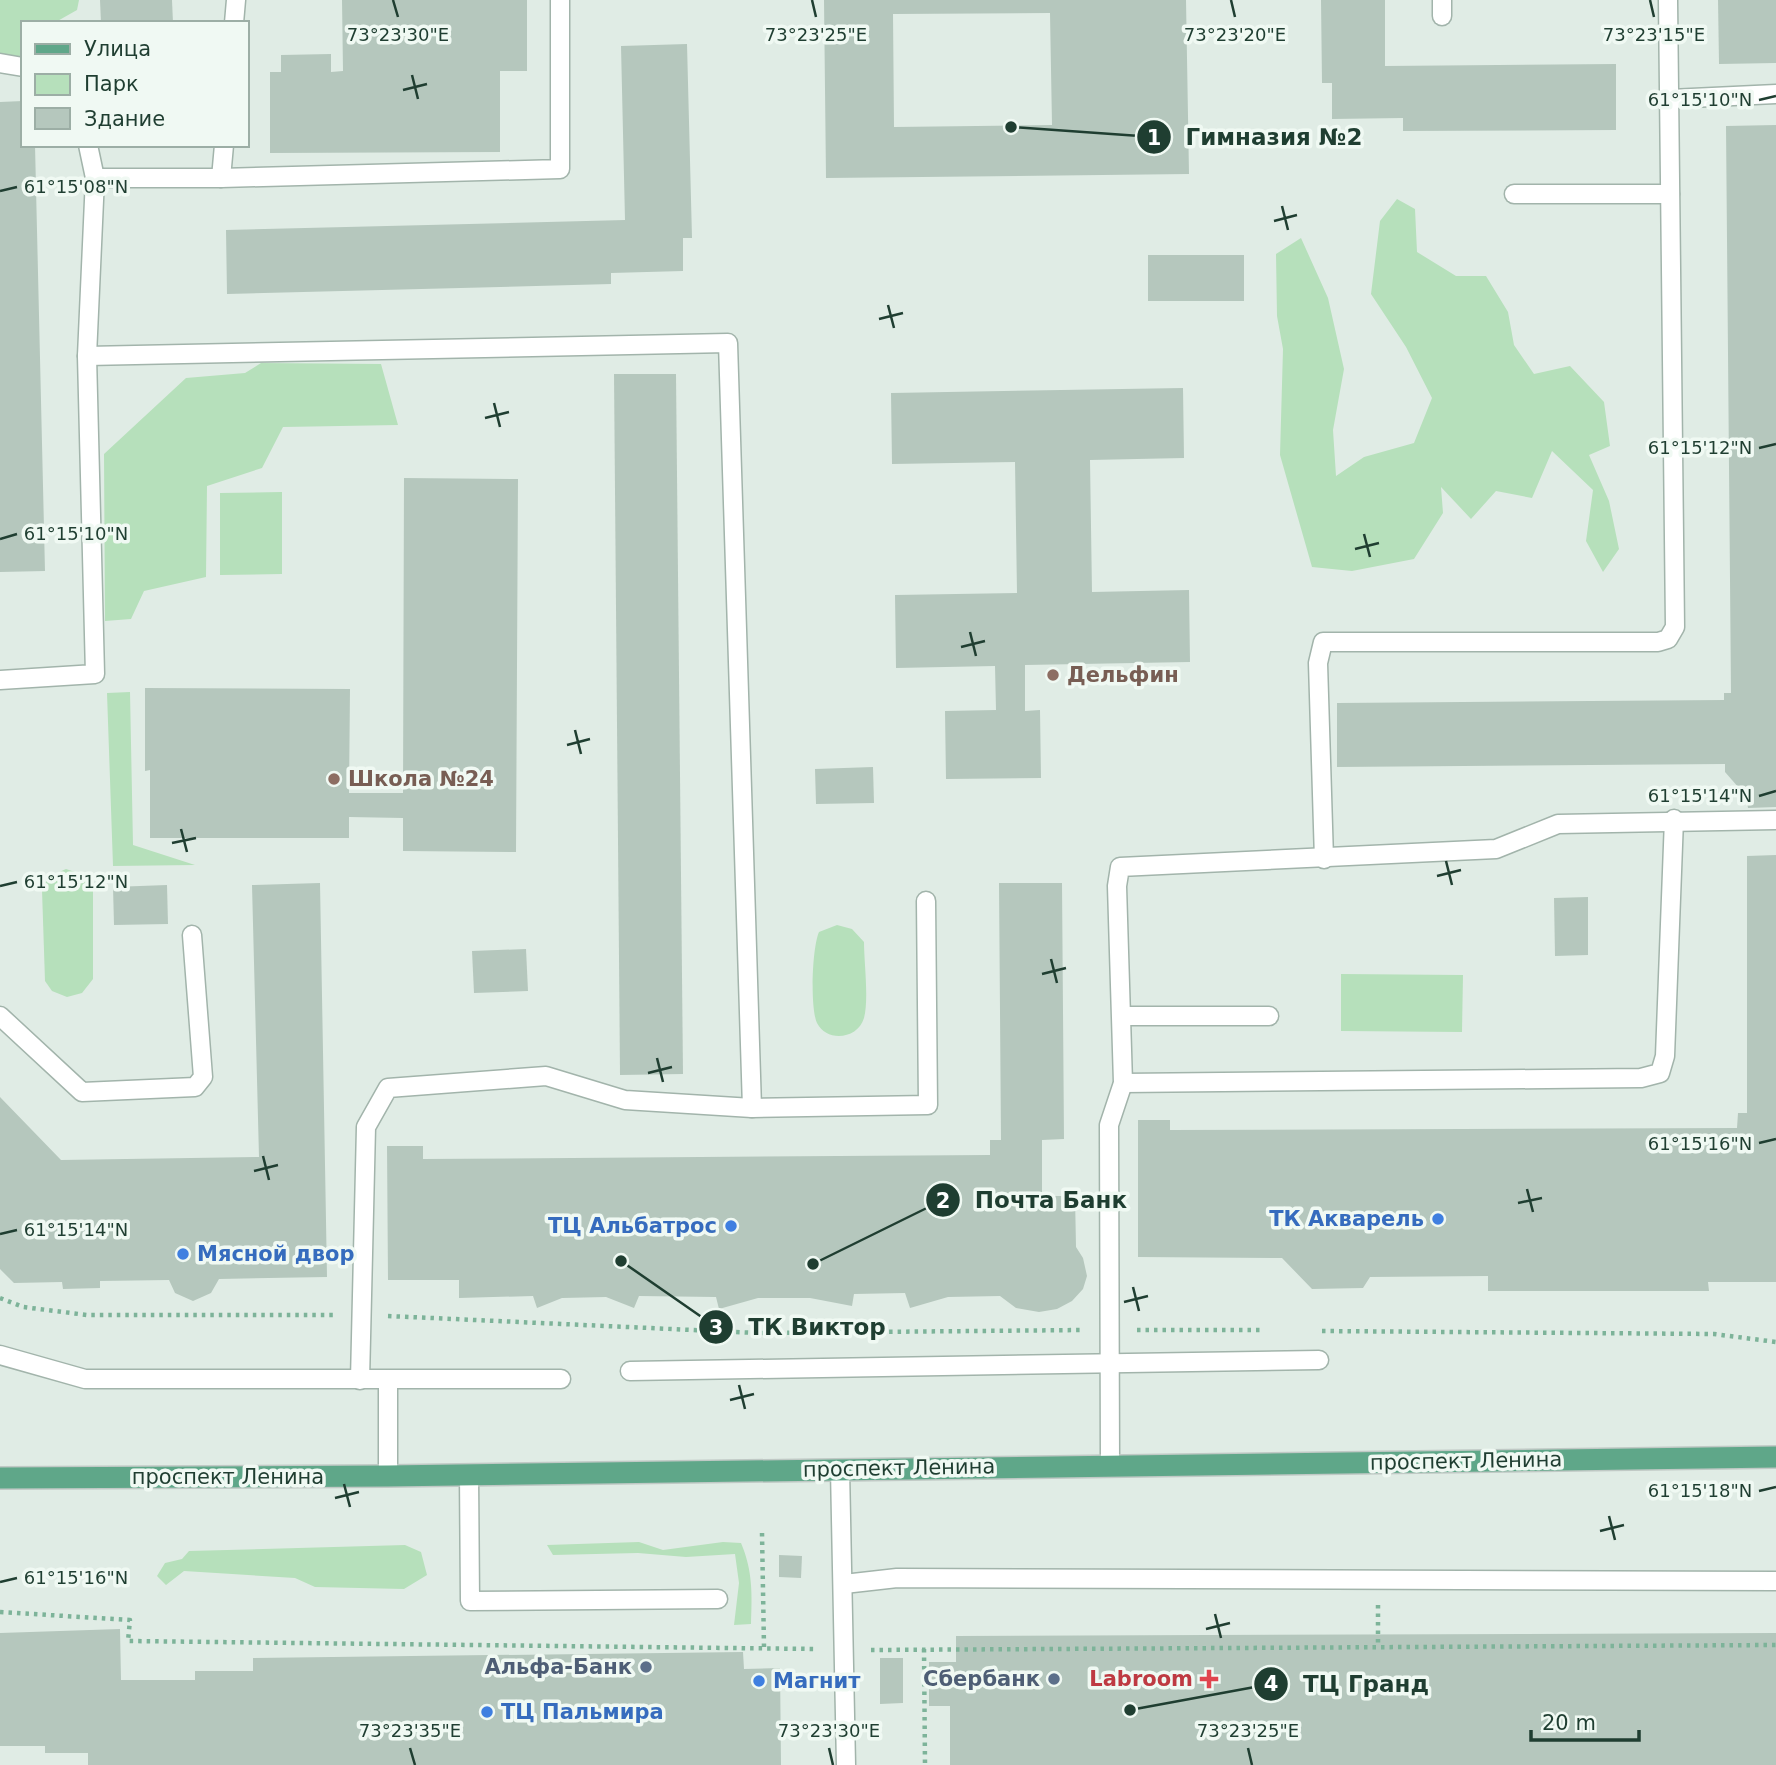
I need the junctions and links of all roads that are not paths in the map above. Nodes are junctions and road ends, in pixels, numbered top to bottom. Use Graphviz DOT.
graph roads {
  1 [pos="236,0"];
  2 [pos="560,0"];
  3 [pos="1668,0"];
  4 [pos="234,21"];
  5 [pos="0,63"];
  6 [pos="21,67"];
  7 [pos="1776,94"];
  8 [pos="1670,99"];
  9 [pos="88,147"];
  10 [pos="224,147"];
  11 [pos="95,178"];
  12 [pos="221,178"];
  13 [pos="1514,194"];
  14 [pos="1670,194"];
  15 [pos="87,356"];
  16 [pos="0,680"];
  17 [pos="1674,819"];
  18 [pos="1776,820"];
  19 [pos="1324,859"];
  20 [pos="926,901"];
  21 [pos="192,935"];
  22 [pos="0,1016"];
  23 [pos="1122,1016"];
  24 [pos="1269,1016"];
  25 [pos="1123,1083"];
  26 [pos="752,1108"];
  27 [pos="0,1355"];
  28 [pos="1319,1360"];
  29 [pos="1110,1364"];
  30 [pos="630,1371"];
  31 [pos="561,1379"];
  32 [pos="360,1380"];
  33 [pos="388,1380"];
  34 [pos="1776,1457"];
  35 [pos="1110,1466"];
  36 [pos="840,1469"];
  37 [pos="469,1475"];
  38 [pos="388,1476"];
  39 [pos="0,1480"];
  40 [pos="1776,1581"];
  41 [pos="844,1584"];
  42 [pos="718,1599"];
  43 [pos="846,1765"];
  1 -- 4 [label="lane"];
  2 -- 12 [label="lane"];
  3 -- 8 [label="lane"];
  5 -- 6 [label="lane"];
  7 -- 8 [label="lane"];
  8 -- 14 [label="lane"];
  9 -- 11 [label="lane"];
  10 -- 12 [label="lane"];
  11 -- 12 [label="lane"];
  11 -- 15 [label="lane"];
  13 -- 14 [label="lane"];
  14 -- 19 [label="lane"];
  15 -- 16 [label="lane"];
  15 -- 26 [label="lane"];
  17 -- 18 [label="lane"];
  17 -- 19 [label="lane"];
  17 -- 25 [label="lane"];
  19 -- 23 [label="lane"];
  20 -- 26 [label="lane"];
  21 -- 22 [label="lane"];
  23 -- 24 [label="lane"];
  23 -- 25 [label="lane"];
  25 -- 29 [label="lane"];
  26 -- 32 [label="lane"];
  27 -- 32 [label="lane"];
  28 -- 29 [label="lane"];
  29 -- 30 [label="lane"];
  29 -- 35 [label="lane"];
  31 -- 33 [label="lane"];
  32 -- 33 [label="lane"];
  33 -- 38 [label="lane"];
  34 -- 35 [label="main road, проспект Ленина"];
  35 -- 36 [label="main road, проспект Ленина"];
  36 -- 37 [label="main road, проспект Ленина"];
  36 -- 41 [label="lane"];
  37 -- 38 [label="main road, проспект Ленина"];
  37 -- 42 [label="lane"];
  38 -- 39 [label="main road, проспект Ленина"];
  40 -- 41 [label="lane"];
  41 -- 43 [label="lane"];
}
